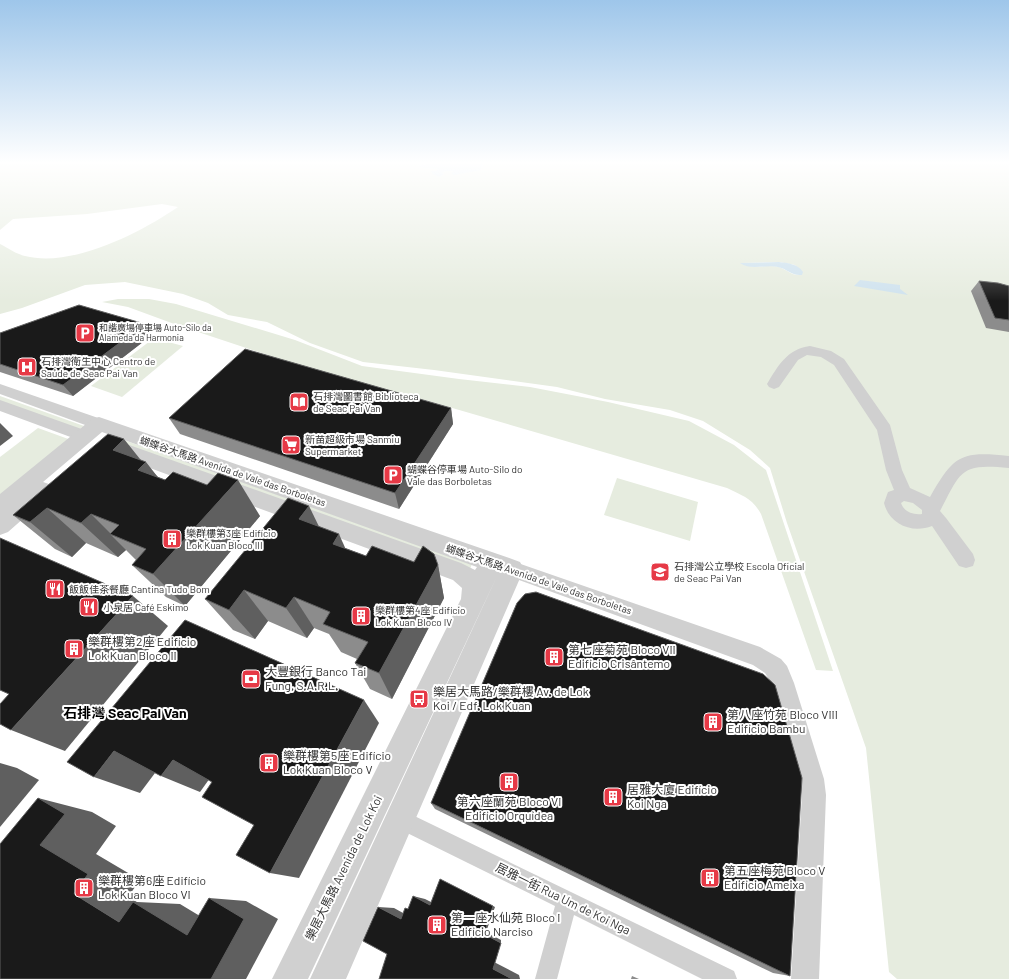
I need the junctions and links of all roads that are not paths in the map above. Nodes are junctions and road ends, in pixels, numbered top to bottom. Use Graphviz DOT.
graph roads {
  1 [pos="774,384"];
  2 [pos="0,389"];
  3 [pos="0,405"];
  4 [pos="99,432"];
  5 [pos="1009,462"];
  6 [pos="904,494"];
  7 [pos="0,506"];
  8 [pos="932,513"];
  9 [pos="0,526"];
  10 [pos="966,560"];
  11 [pos="501,566"];
  12 [pos="472,602"];
  13 [pos="400,819"];
  14 [pos="567,901"];
  15 [pos="290,979"];
  16 [pos="328,979"];
  17 [pos="546,979"];
  18 [pos="726,979"];
  19 [pos="805,979"];
  1 -- 6 [label="street"];
  2 -- 4 [label="street, 蝴蝶谷大馬路 Avenida de Vale das Borboletas"];
  3 -- 4 [label="street, 蝴蝶谷大馬路 Avenida de Vale das Borboletas"];
  4 -- 7 [label="street"];
  4 -- 9 [label="street"];
  4 -- 11 [label="street, 蝴蝶谷大馬路 Avenida de Vale das Borboletas"];
  4 -- 12 [label="street, 蝴蝶谷大馬路 Avenida de Vale das Borboletas"];
  5 -- 8 [label="street"];
  6 -- 8 [label="street"];
  6 -- 8 [label="street"];
  8 -- 10 [label="street"];
  11 -- 12 [label="street, 樂居大馬路 Avenida de Lok Koi"];
  11 -- 13 [label="street"];
  11 -- 19 [label="street, 蝴蝶谷大馬路 Avenida de Vale das Borboletas"];
  12 -- 15 [label="street, 樂居大馬路 Avenida de Lok Koi"];
  13 -- 14 [label="street, 居雅一街 Rua Um de Koi Nga"];
  13 -- 16 [label="street"];
  14 -- 17 [label="street"];
  14 -- 18 [label="street, 居雅一街 Rua Um de Koi Nga"];
}
